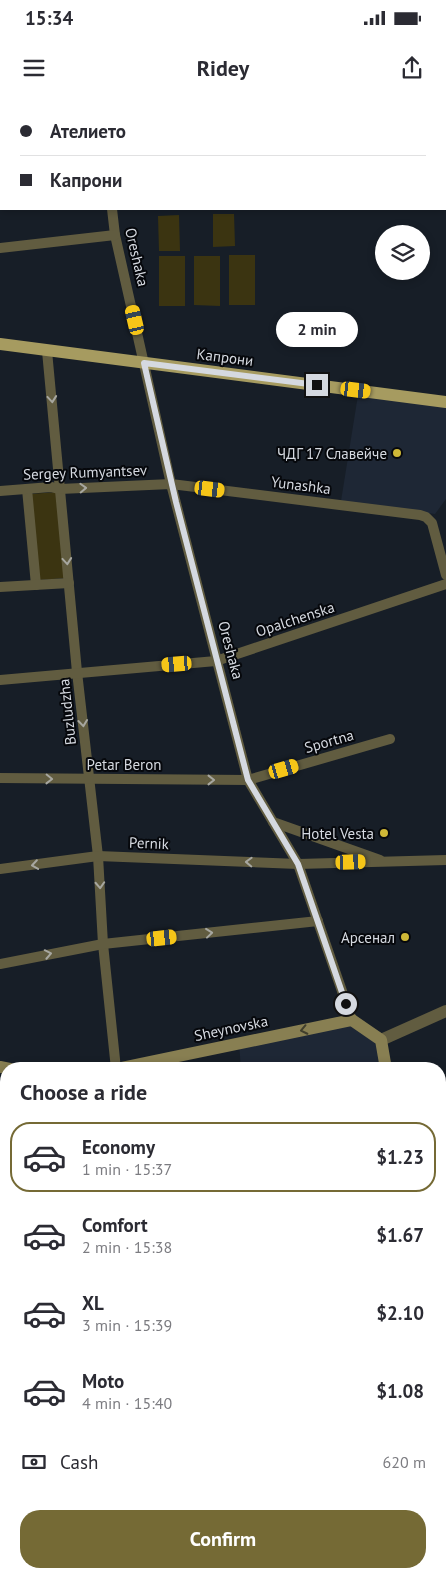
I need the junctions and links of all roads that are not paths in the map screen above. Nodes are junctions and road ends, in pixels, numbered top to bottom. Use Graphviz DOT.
graph roads {
  1 [pos="112,210"];
  2 [pos="115,235"];
  3 [pos="0,248"];
  4 [pos="0,344"];
  5 [pos="47,351"];
  6 [pos="144,363"];
  7 [pos="446,402"];
  8 [pos="172,484"];
  9 [pos="27,489"];
  10 [pos="60,489"];
  11 [pos="0,492"];
  12 [pos="446,575"];
  13 [pos="69,583"];
  14 [pos="446,584"];
  15 [pos="36,585"];
  16 [pos="0,588"];
  17 [pos="216,661"];
  18 [pos="77,672"];
  19 [pos="0,680"];
  20 [pos="390,739"];
  21 [pos="0,778"];
  22 [pos="89,779"];
  23 [pos="248,780"];
  24 [pos="273,822"];
  25 [pos="98,856"];
  26 [pos="446,860"];
  27 [pos="386,862"];
  28 [pos="298,864"];
  29 [pos="0,869"];
  30 [pos="318,921"];
  31 [pos="103,944"];
  32 [pos="0,964"];
  33 [pos="446,1012"];
  34 [pos="352,1020"];
  35 [pos="381,1040"];
  36 [pos="115,1062"];
  37 [pos="150,1062"];
  38 [pos="385,1062"];
  1 -- 2 [label="street, Oreshaka"];
  2 -- 3 [label="street"];
  2 -- 6 [label="street, Oreshaka"];
  4 -- 5 [label="main road, Капрони"];
  5 -- 6 [label="main road, Капрони"];
  5 -- 10 [label="street, Buzludzha, one-way"];
  6 -- 7 [label="main road, Капрони"];
  6 -- 8 [label="street, Oreshaka"];
  10 -- 8 [label="street, Sergey Rumyantsev, one-way"];
  8 -- 12 [label="street, Yunashka"];
  8 -- 17 [label="street, Oreshaka"];
  9 -- 10 [label="street, Sergey Rumyantsev"];
  9 -- 11 [label="street, Sergey Rumyantsev"];
  9 -- 15 [label="street"];
  10 -- 13 [label="street, Buzludzha, one-way"];
  13 -- 15 [label="street"];
  13 -- 18 [label="street, Buzludzha"];
  14 -- 17 [label="street, Opalchenska"];
  15 -- 16 [label="street"];
  17 -- 18 [label="street, Opalchenska"];
  17 -- 23 [label="street, Oreshaka"];
  18 -- 19 [label="street, Opalchenska"];
  18 -- 22 [label="street, Buzludzha, one-way"];
  20 -- 23 [label="street, Sportna"];
  21 -- 22 [label="street, Petar Beron, one-way"];
  22 -- 23 [label="street, Petar Beron, one-way"];
  22 -- 25 [label="street, Buzludzha"];
  23 -- 24 [label="street, Oreshaka"];
  24 -- 27 [label="street"];
  24 -- 28 [label="street, Oreshaka"];
  28 -- 25 [label="street, Pernik, one-way"];
  25 -- 29 [label="street, Pernik, one-way"];
  25 -- 31 [label="street, Buzludzha, one-way"];
  26 -- 27 [label="street, Pernik"];
  27 -- 28 [label="street, Pernik"];
  28 -- 30 [label="street, Oreshaka"];
  31 -- 30 [label="street, one-way"];
  30 -- 34 [label="street, Oreshaka"];
  32 -- 31 [label="street, one-way"];
  31 -- 36 [label="street, Buzludzha"];
  33 -- 35 [label="street"];
  34 -- 35 [label="main road"];
  34 -- 37 [label="main road, Sheynovska, one-way"];
  35 -- 38 [label="main road"];
}
